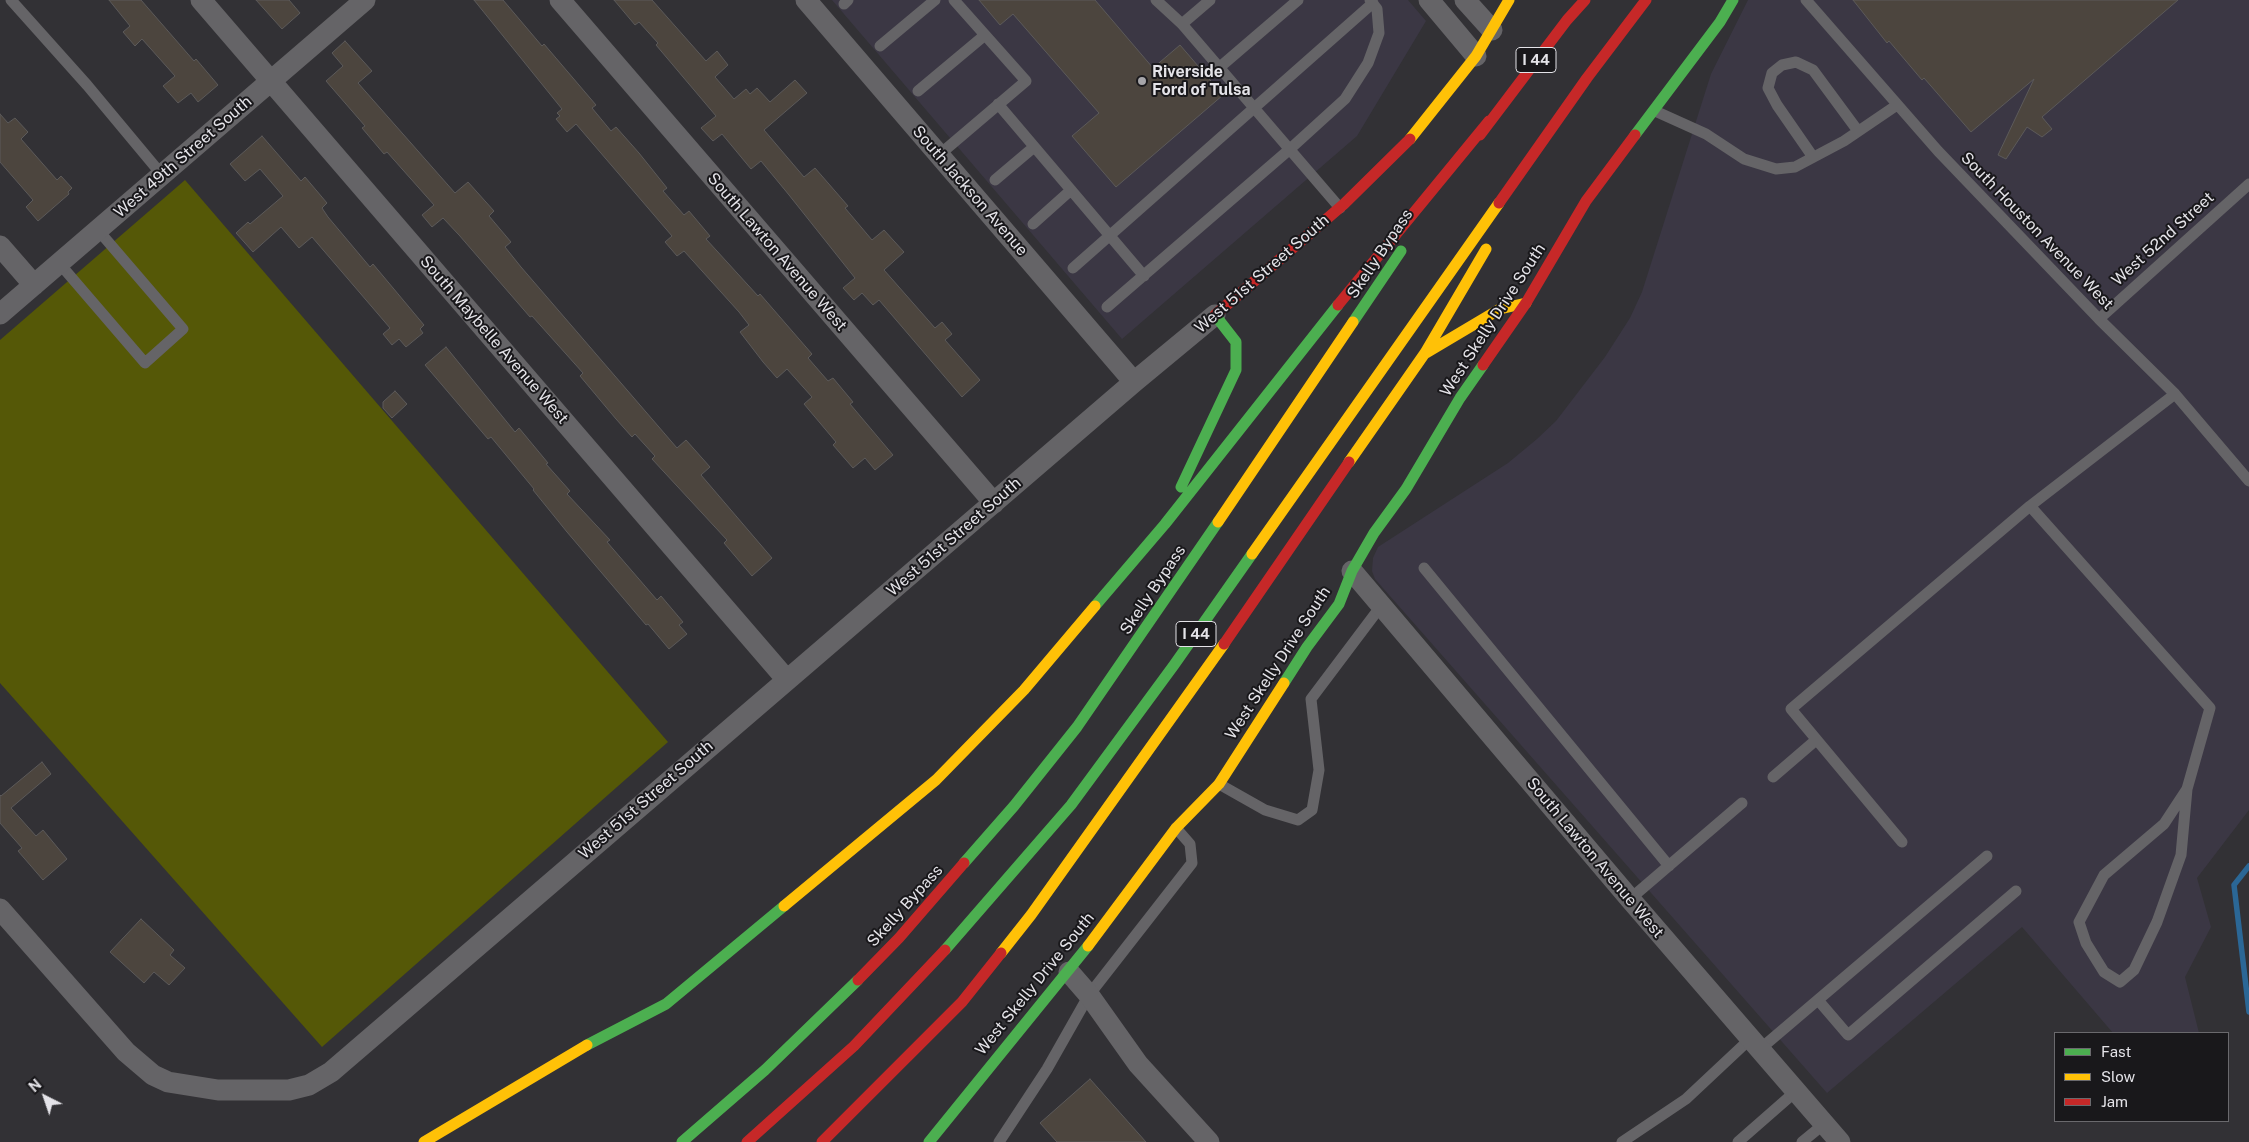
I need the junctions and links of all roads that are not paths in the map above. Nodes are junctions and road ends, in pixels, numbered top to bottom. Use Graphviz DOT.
graph roads {
  1 [pos="11,0"];
  2 [pos="201,0"];
  3 [pos="365,0"];
  4 [pos="560,0"];
  5 [pos="806,0"];
  6 [pos="935,0"];
  7 [pos="954,0"];
  8 [pos="1156,0"];
  9 [pos="1210,0"];
  10 [pos="1298,0"];
  11 [pos="1429,0"];
  12 [pos="1466,0"];
  13 [pos="1509,0"];
  14 [pos="1584,0"];
  15 [pos="1646,0"];
  16 [pos="1733,0"];
  17 [pos="1806,0"];
  18 [pos="1372,2"];
  19 [pos="1182,24"];
  20 [pos="1492,30"];
  21 [pos="984,35"];
  22 [pos="880,46"];
  23 [pos="1476,56"];
  24 [pos="1220,67"];
  25 [pos="1587,78"];
  26 [pos="271,81"];
  27 [pos="918,92"];
  28 [pos="998,104"];
  29 [pos="1897,105"];
  30 [pos="1254,108"];
  31 [pos="1655,111"];
  32 [pos="1489,121"];
  33 [pos="1858,131"];
  34 [pos="1034,147"];
  35 [pos="1290,150"];
  36 [pos="939,155"];
  37 [pos="1813,157"];
  38 [pos="162,175"];
  39 [pos="995,180"];
  40 [pos="2249,184"];
  41 [pos="1071,190"];
  42 [pos="1511,207"];
  43 [pos="1340,208"];
  44 [pos="1033,224"];
  45 [pos="1417,228"];
  46 [pos="98,230"];
  47 [pos="1109,236"];
  48 [pos="1491,242"];
  49 [pos="1406,245"];
  50 [pos="0,246"];
  51 [pos="59,263"];
  52 [pos="1073,268"];
  53 [pos="1144,276"];
  54 [pos="34,285"];
  55 [pos="1526,303"];
  56 [pos="1107,307"];
  57 [pos="0,314"];
  58 [pos="1215,315"];
  59 [pos="2099,319"];
  60 [pos="1425,353"];
  61 [pos="1134,382"];
  62 [pos="2175,394"];
  63 [pos="2249,481"];
  64 [pos="994,503"];
  65 [pos="2030,506"];
  66 [pos="1165,524"];
  67 [pos="1424,568"];
  68 [pos="1352,571"];
  69 [pos="1381,606"];
  70 [pos="787,680"];
  71 [pos="1816,740"];
  72 [pos="1773,777"];
  73 [pos="1218,784"];
  74 [pos="2187,789"];
  75 [pos="1742,803"];
  76 [pos="1176,828"];
  77 [pos="1902,842"];
  78 [pos="1987,856"];
  79 [pos="1669,866"];
  80 [pos="2016,891"];
  81 [pos="1630,899"];
  82 [pos="0,909"];
  83 [pos="1069,972"];
  84 [pos="1089,995"];
  85 [pos="1818,1000"];
  86 [pos="1754,1045"];
  87 [pos="1795,1092"];
  88 [pos="1824,1124"];
  89 [pos="424,1142"];
  90 [pos="682,1142"];
  91 [pos="747,1142"];
  92 [pos="822,1142"];
  93 [pos="929,1142"];
  94 [pos="999,1142"];
  95 [pos="1209,1142"];
  96 [pos="1622,1142"];
  97 [pos="1738,1142"];
  98 [pos="1802,1142"];
  99 [pos="1840,1142"];
  1 -- 38 [label="lane"];
  2 -- 26 [label="street, South Maybelle Avenue West"];
  3 -- 26 [label="street, West 49th Street South"];
  4 -- 64 [label="street, South Lawton Avenue West"];
  5 -- 36 [label="street, South Jackson Avenue"];
  6 -- 22 [label="lane"];
  7 -- 21 [label="lane"];
  8 -- 19 [label="lane"];
  9 -- 19 [label="lane"];
  10 -- 24 [label="lane"];
  11 -- 23 [label="street"];
  12 -- 20 [label="street"];
  13 -- 20 [label="main road, West 51st Street South"];
  14 -- 32 [label="main road, Skelly Bypass / I 44"];
  15 -- 25 [label="main road, I 44"];
  16 -- 31 [label="main road, West Skelly Drive South"];
  17 -- 29 [label="lane, South Houston Avenue West"];
  18 -- 30 [label="lane"];
  18 -- 35 [label="lane"];
  19 -- 24 [label="lane"];
  20 -- 23 [label="main road, West 51st Street South"];
  21 -- 27 [label="lane"];
  21 -- 28 [label="lane"];
  23 -- 43 [label="main road, West 51st Street South"];
  24 -- 30 [label="lane"];
  25 -- 42 [label="main road"];
  25 -- 91 [label="main road, I 44"];
  26 -- 38 [label="street, West 49th Street South"];
  26 -- 70 [label="street, South Maybelle Avenue West"];
  28 -- 34 [label="lane"];
  28 -- 36 [label="lane"];
  29 -- 33 [label="lane"];
  29 -- 59 [label="lane, South Houston Avenue West"];
  30 -- 35 [label="lane"];
  30 -- 47 [label="lane"];
  31 -- 37 [label="lane"];
  31 -- 55 [label="main road, West Skelly Drive South"];
  32 -- 45 [label="main road, Skelly Bypass / I 44"];
  32 -- 66 [label="main road"];
  33 -- 37 [label="lane"];
  33 -- 37 [label="lane"];
  34 -- 39 [label="lane"];
  34 -- 41 [label="lane"];
  35 -- 43 [label="lane"];
  35 -- 53 [label="lane"];
  36 -- 61 [label="street, South Jackson Avenue"];
  38 -- 46 [label="street, West 49th Street South"];
  40 -- 59 [label="lane, West 52nd Street"];
  41 -- 44 [label="lane"];
  41 -- 47 [label="lane"];
  43 -- 58 [label="main road, West 51st Street South"];
  46 -- 51 [label="street, West 49th Street South"];
  46 -- 51 [label="lane"];
  47 -- 52 [label="lane"];
  47 -- 53 [label="lane"];
  48 -- 60 [label="main road"];
  49 -- 90 [label="main road, Skelly Bypass / I 44"];
  50 -- 54 [label="street"];
  51 -- 54 [label="street, West 49th Street South"];
  53 -- 56 [label="lane"];
  54 -- 57 [label="street, West 49th Street South"];
  55 -- 60 [label="main road"];
  55 -- 68 [label="main road, West Skelly Drive South"];
  58 -- 61 [label="street, West 51st Street South"];
  58 -- 66 [label="main road"];
  59 -- 62 [label="lane, South Houston Avenue West"];
  60 -- 92 [label="main road"];
  61 -- 64 [label="street, West 51st Street South"];
  62 -- 63 [label="lane, South Houston Avenue West"];
  62 -- 65 [label="lane"];
  64 -- 70 [label="street, West 51st Street South"];
  65 -- 71 [label="lane"];
  65 -- 74 [label="lane"];
  66 -- 89 [label="main road"];
  67 -- 79 [label="lane"];
  68 -- 69 [label="street, South Lawton Avenue West"];
  68 -- 73 [label="main road, West Skelly Drive South"];
  69 -- 73 [label="lane"];
  69 -- 81 [label="street, South Lawton Avenue West"];
  70 -- 82 [label="street, West 51st Street South"];
  71 -- 72 [label="lane"];
  71 -- 77 [label="lane"];
  73 -- 76 [label="main road, West Skelly Drive South"];
  74 -- 74 [label="lane"];
  75 -- 79 [label="lane"];
  76 -- 83 [label="main road, West Skelly Drive South"];
  76 -- 84 [label="lane"];
  78 -- 85 [label="lane"];
  79 -- 81 [label="lane"];
  80 -- 85 [label="lane"];
  81 -- 86 [label="street, South Lawton Avenue West"];
  83 -- 84 [label="street"];
  83 -- 93 [label="main road, West Skelly Drive South"];
  84 -- 94 [label="lane"];
  84 -- 95 [label="street"];
  85 -- 86 [label="lane"];
  86 -- 87 [label="street, South Lawton Avenue West"];
  86 -- 96 [label="lane"];
  87 -- 88 [label="street, South Lawton Avenue West"];
  87 -- 97 [label="lane"];
  88 -- 98 [label="lane"];
  88 -- 99 [label="street, South Lawton Avenue West"];
}
